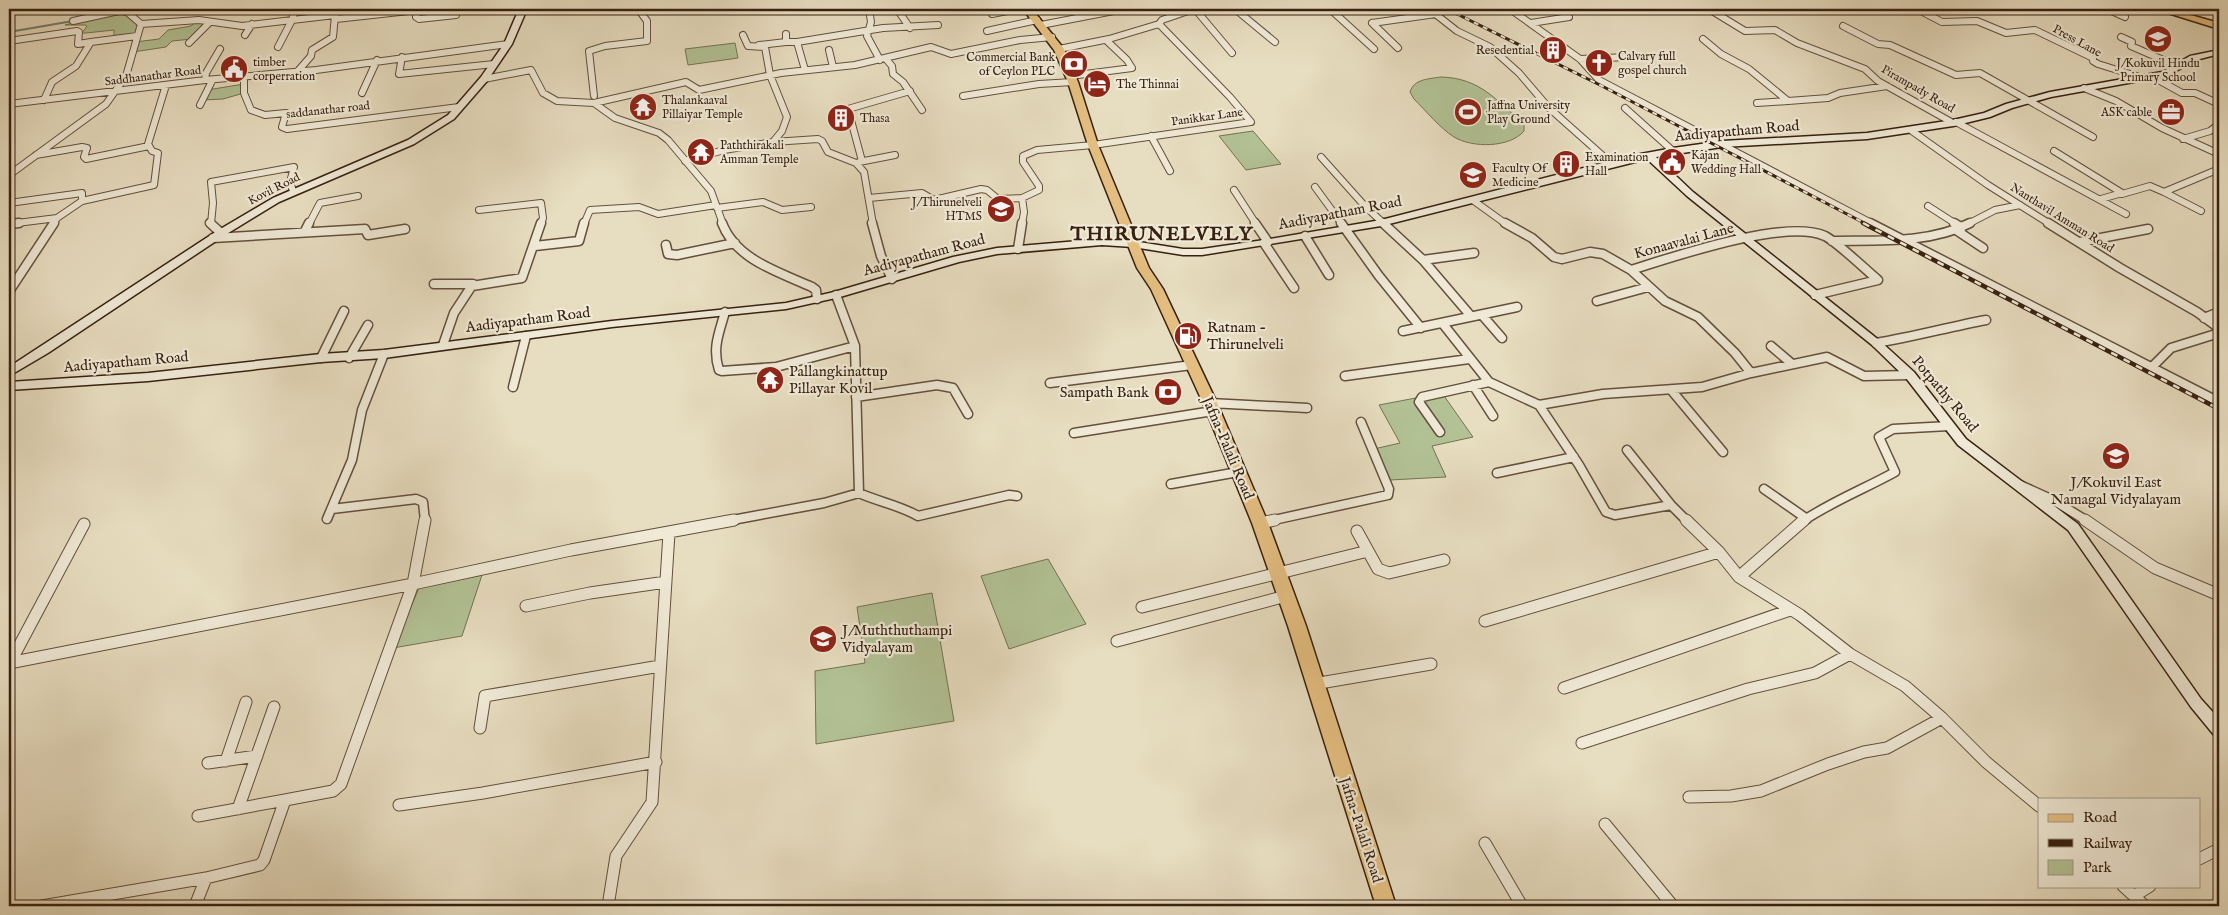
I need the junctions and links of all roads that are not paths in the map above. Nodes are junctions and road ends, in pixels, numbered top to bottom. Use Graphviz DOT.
graph roads {
  1 [pos="295,9"];
  2 [pos="340,9"];
  3 [pos="418,9"];
  4 [pos="523,9"];
  5 [pos="638,9"];
  6 [pos="840,9"];
  7 [pos="863,9"];
  8 [pos="869,9"];
  9 [pos="897,9"];
  10 [pos="1018,9"];
  11 [pos="1194,9"];
  12 [pos="1235,9"];
  13 [pos="1330,9"];
  14 [pos="1429,9"];
  15 [pos="1510,9"];
  16 [pos="1708,9"];
  17 [pos="1917,9"];
  18 [pos="2107,9"];
  19 [pos="2160,9"];
  20 [pos="116,10"];
  21 [pos="1124,10"];
  22 [pos="456,14"];
  23 [pos="992,14"];
  24 [pos="1436,14"];
  25 [pos="335,17"];
  26 [pos="1570,17"];
  27 [pos="2125,17"];
  28 [pos="1035,18"];
  29 [pos="292,20"];
  30 [pos="73,21"];
  31 [pos="1531,23"];
  32 [pos="141,24"];
  33 [pos="210,24"];
  34 [pos="252,24"];
  35 [pos="938,24"];
  36 [pos="1160,24"];
  37 [pos="1843,26"];
  38 [pos="2219,26"];
  39 [pos="910,28"];
  40 [pos="869,30"];
  41 [pos="987,31"];
  42 [pos="786,34"];
  43 [pos="245,35"];
  44 [pos="743,35"];
  45 [pos="137,36"];
  46 [pos="2121,37"];
  47 [pos="1703,39"];
  48 [pos="1106,40"];
  49 [pos="9,41"];
  50 [pos="91,42"];
  51 [pos="786,42"];
  52 [pos="797,42"];
  53 [pos="1275,42"];
  54 [pos="189,43"];
  55 [pos="1055,43"];
  56 [pos="508,44"];
  57 [pos="759,45"];
  58 [pos="278,47"];
  59 [pos="1398,48"];
  60 [pos="220,49"];
  61 [pos="1374,49"];
  62 [pos="829,50"];
  63 [pos="2219,52"];
  64 [pos="1232,53"];
  65 [pos="1651,56"];
  66 [pos="402,57"];
  67 [pos="1580,58"];
  68 [pos="883,59"];
  69 [pos="377,60"];
  70 [pos="494,64"];
  71 [pos="2177,66"];
  72 [pos="833,67"];
  73 [pos="804,70"];
  74 [pos="297,72"];
  75 [pos="770,75"];
  76 [pos="2148,77"];
  77 [pos="244,78"];
  78 [pos="484,79"];
  79 [pos="1071,79"];
  80 [pos="205,80"];
  81 [pos="212,81"];
  82 [pos="166,85"];
  83 [pos="1888,86"];
  84 [pos="2084,88"];
  85 [pos="117,91"];
  86 [pos="910,91"];
  87 [pos="362,93"];
  88 [pos="963,96"];
  89 [pos="594,99"];
  90 [pos="44,100"];
  91 [pos="2030,100"];
  92 [pos="1788,101"];
  93 [pos="1757,103"];
  94 [pos="9,104"];
  95 [pos="2219,104"];
  96 [pos="200,105"];
  97 [pos="459,107"];
  98 [pos="1625,108"];
  99 [pos="922,110"];
  100 [pos="1955,122"];
  101 [pos="2219,124"];
  102 [pos="1912,131"];
  103 [pos="1151,136"];
  104 [pos="2093,137"];
  105 [pos="2184,139"];
  106 [pos="773,142"];
  107 [pos="1722,144"];
  108 [pos="1093,145"];
  109 [pos="149,146"];
  110 [pos="1673,151"];
  111 [pos="2054,151"];
  112 [pos="2219,154"];
  113 [pos="895,155"];
  114 [pos="32,156"];
  115 [pos="1650,156"];
  116 [pos="1322,157"];
  117 [pos="685,161"];
  118 [pos="859,162"];
  119 [pos="1612,164"];
  120 [pos="12,168"];
  121 [pos="2219,170"];
  122 [pos="1170,171"];
  123 [pos="9,175"];
  124 [pos="1315,187"];
  125 [pos="1234,190"];
  126 [pos="293,192"];
  127 [pos="2164,192"];
  128 [pos="2122,194"];
  129 [pos="358,196"];
  130 [pos="869,198"];
  131 [pos="1022,198"];
  132 [pos="2101,199"];
  133 [pos="82,201"];
  134 [pos="1474,201"];
  135 [pos="9,203"];
  136 [pos="2020,205"];
  137 [pos="1928,206"];
  138 [pos="717,207"];
  139 [pos="811,207"];
  140 [pos="479,210"];
  141 [pos="2201,211"];
  142 [pos="2126,214"];
  143 [pos="57,218"];
  144 [pos="1381,222"];
  145 [pos="9,224"];
  146 [pos="405,229"];
  147 [pos="1959,229"];
  148 [pos="2148,229"];
  149 [pos="1345,230"];
  150 [pos="305,231"];
  151 [pos="217,236"];
  152 [pos="1305,236"];
  153 [pos="1904,238"];
  154 [pos="1745,239"];
  155 [pos="1832,241"];
  156 [pos="1266,242"];
  157 [pos="2080,242"];
  158 [pos="735,243"];
  159 [pos="1133,244"];
  160 [pos="666,245"];
  161 [pos="535,246"];
  162 [pos="1983,248"];
  163 [pos="1018,249"];
  164 [pos="1474,253"];
  165 [pos="1423,260"];
  166 [pos="1631,270"];
  167 [pos="1329,275"];
  168 [pos="892,279"];
  169 [pos="434,284"];
  170 [pos="472,286"];
  171 [pos="1648,287"];
  172 [pos="1294,288"];
  173 [pos="836,295"];
  174 [pos="1815,295"];
  175 [pos="9,298"];
  176 [pos="817,299"];
  177 [pos="1597,301"];
  178 [pos="1517,307"];
  179 [pos="344,312"];
  180 [pos="725,312"];
  181 [pos="2219,312"];
  182 [pos="1470,315"];
  183 [pos="1482,315"];
  184 [pos="2204,318"];
  185 [pos="1986,320"];
  186 [pos="368,324"];
  187 [pos="1443,324"];
  188 [pos="1420,328"];
  189 [pos="2219,328"];
  190 [pos="1404,332"];
  191 [pos="2219,333"];
  192 [pos="526,336"];
  193 [pos="1502,338"];
  194 [pos="1876,343"];
  195 [pos="443,345"];
  196 [pos="855,346"];
  197 [pos="1771,346"];
  198 [pos="384,354"];
  199 [pos="322,358"];
  200 [pos="349,358"];
  201 [pos="1469,359"];
  202 [pos="1792,363"];
  203 [pos="1192,365"];
  204 [pos="2153,366"];
  205 [pos="9,372"];
  206 [pos="1751,373"];
  207 [pos="1910,375"];
  208 [pos="1346,376"];
  209 [pos="1489,382"];
  210 [pos="1050,383"];
  211 [pos="1473,385"];
  212 [pos="10,387"];
  213 [pos="513,387"];
  214 [pos="1672,391"];
  215 [pos="856,397"];
  216 [pos="2219,402"];
  217 [pos="1539,405"];
  218 [pos="1212,407"];
  219 [pos="1307,408"];
  220 [pos="968,414"];
  221 [pos="1493,416"];
  222 [pos="1361,422"];
  223 [pos="1949,426"];
  224 [pos="1440,432"];
  225 [pos="1074,433"];
  226 [pos="1627,450"];
  227 [pos="1723,452"];
  228 [pos="1574,457"];
  229 [pos="1238,472"];
  230 [pos="1497,473"];
  231 [pos="2012,483"];
  232 [pos="1171,484"];
  233 [pos="1764,489"];
  234 [pos="859,493"];
  235 [pos="1017,496"];
  236 [pos="1671,505"];
  237 [pos="332,508"];
  238 [pos="1806,518"];
  239 [pos="327,520"];
  240 [pos="1260,523"];
  241 [pos="84,524"];
  242 [pos="1357,531"];
  243 [pos="669,532"];
  244 [pos="1368,552"];
  245 [pos="1719,552"];
  246 [pos="1444,560"];
  247 [pos="1277,572"];
  248 [pos="1739,578"];
  249 [pos="666,582"];
  250 [pos="414,584"];
  251 [pos="2219,594"];
  252 [pos="1286,596"];
  253 [pos="526,606"];
  254 [pos="1142,608"];
  255 [pos="1790,610"];
  256 [pos="1485,621"];
  257 [pos="1117,641"];
  258 [pos="1850,654"];
  259 [pos="10,663"];
  260 [pos="1431,664"];
  261 [pos="660,666"];
  262 [pos="1314,684"];
  263 [pos="1564,688"];
  264 [pos="246,702"];
  265 [pos="274,707"];
  266 [pos="1942,718"];
  267 [pos="480,728"];
  268 [pos="2219,730"];
  269 [pos="1582,742"];
  270 [pos="257,756"];
  271 [pos="226,761"];
  272 [pos="656,762"];
  273 [pos="208,763"];
  274 [pos="1689,797"];
  275 [pos="284,800"];
  276 [pos="399,805"];
  277 [pos="2038,805"];
  278 [pos="238,809"];
  279 [pos="198,816"];
  280 [pos="1605,824"];
  281 [pos="1485,843"];
  282 [pos="2219,849"];
  283 [pos="2200,858"];
  284 [pos="206,878"];
  285 [pos="2126,888"];
  286 [pos="2147,888"];
  287 [pos="2134,896"];
  288 [pos="99,901"];
  289 [pos="42,906"];
  290 [pos="195,906"];
  291 [pos="608,906"];
  292 [pos="1386,906"];
  293 [pos="1522,906"];
  294 [pos="1673,906"];
  295 [pos="2145,906"];
  1 -- 29 [label="street"];
  2 -- 25 [label="street"];
  3 -- 22 [label="street"];
  3 -- 25 [label="street"];
  4 -- 56 [label="street, Kovil Road"];
  5 -- 89 [label="street"];
  6 -- 7 [label="street"];
  8 -- 40 [label="street"];
  9 -- 39 [label="street"];
  10 -- 23 [label="street"];
  11 -- 36 [label="street"];
  11 -- 64 [label="street"];
  12 -- 53 [label="street"];
  13 -- 61 [label="street"];
  14 -- 24 [label="street"];
  15 -- 31 [label="street"];
  16 -- 83 [label="street, Pirampady Road"];
  17 -- 76 [label="street, Press Lane"];
  18 -- 27 [label="street"];
  19 -- 38 [label="main road"];
  20 -- 30 [label="street"];
  20 -- 32 [label="street"];
  21 -- 28 [label="street"];
  24 -- 59 [label="street"];
  24 -- 119 [label="street"];
  25 -- 29 [label="street"];
  25 -- 74 [label="street"];
  26 -- 31 [label="street"];
  28 -- 41 [label="street"];
  28 -- 55 [label="main road, Jafna-Palali Road"];
  29 -- 34 [label="street"];
  29 -- 58 [label="street"];
  31 -- 67 [label="street"];
  32 -- 33 [label="street"];
  32 -- 45 [label="street"];
  33 -- 34 [label="street"];
  33 -- 54 [label="street"];
  34 -- 43 [label="street"];
  35 -- 39 [label="street"];
  36 -- 48 [label="street"];
  36 -- 103 [label="street, Panikkar Lane"];
  37 -- 91 [label="street"];
  39 -- 40 [label="street"];
  40 -- 52 [label="street"];
  40 -- 68 [label="street"];
  42 -- 51 [label="street"];
  44 -- 57 [label="street"];
  45 -- 50 [label="street"];
  45 -- 85 [label="street"];
  46 -- 71 [label="street"];
  47 -- 92 [label="street"];
  48 -- 55 [label="street"];
  48 -- 79 [label="street"];
  49 -- 50 [label="street"];
  50 -- 90 [label="street"];
  51 -- 52 [label="street"];
  51 -- 57 [label="street"];
  52 -- 73 [label="street"];
  55 -- 68 [label="street"];
  55 -- 79 [label="main road, Jafna-Palali Road"];
  56 -- 66 [label="street, Saddhanathar Road"];
  56 -- 70 [label="street"];
  56 -- 78 [label="street, Kovil Road"];
  57 -- 75 [label="street"];
  60 -- 80 [label="street"];
  62 -- 72 [label="street"];
  63 -- 71 [label="street, Aadiyapatham Road"];
  65 -- 67 [label="street"];
  66 -- 69 [label="street, Saddhanathar Road"];
  66 -- 70 [label="street"];
  67 -- 107 [label="street"];
  68 -- 72 [label="street"];
  68 -- 86 [label="street"];
  69 -- 74 [label="street, Saddhanathar Road"];
  69 -- 87 [label="street"];
  70 -- 78 [label="street"];
  71 -- 76 [label="street, Aadiyapatham Road"];
  72 -- 73 [label="street"];
  73 -- 75 [label="street"];
  74 -- 77 [label="street, Saddhanathar Road"];
  75 -- 89 [label="street"];
  75 -- 106 [label="street"];
  76 -- 84 [label="street, Aadiyapatham Road"];
  76 -- 95 [label="street, Press Lane"];
  77 -- 81 [label="street, Saddhanathar Road"];
  77 -- 97 [label="street, saddanathar road"];
  78 -- 89 [label="street"];
  78 -- 97 [label="street, Kovil Road"];
  79 -- 88 [label="street"];
  79 -- 108 [label="main road, Jafna-Palali Road"];
  80 -- 81 [label="street, Saddhanathar Road"];
  80 -- 82 [label="street, Saddhanathar Road"];
  81 -- 96 [label="street"];
  82 -- 85 [label="street, Saddhanathar Road"];
  82 -- 109 [label="street"];
  83 -- 92 [label="street"];
  83 -- 100 [label="street, Pirampady Road"];
  84 -- 91 [label="street, Aadiyapatham Road"];
  84 -- 105 [label="street"];
  85 -- 90 [label="street, Saddhanathar Road"];
  85 -- 114 [label="street"];
  86 -- 99 [label="street"];
  86 -- 118 [label="street"];
  89 -- 117 [label="street"];
  90 -- 94 [label="street, Saddhanathar Road"];
  91 -- 100 [label="street, Aadiyapatham Road"];
  91 -- 104 [label="street"];
  92 -- 93 [label="street"];
  97 -- 126 [label="street, Kovil Road"];
  98 -- 110 [label="street"];
  100 -- 102 [label="street, Aadiyapatham Road"];
  100 -- 132 [label="street"];
  101 -- 105 [label="street"];
  102 -- 107 [label="street, Aadiyapatham Road"];
  102 -- 136 [label="street, Nanthavil Amman Road"];
  103 -- 108 [label="street, Panikkar Lane"];
  103 -- 122 [label="street"];
  105 -- 112 [label="street"];
  106 -- 117 [label="street"];
  106 -- 118 [label="street"];
  107 -- 110 [label="street, Aadiyapatham Road"];
  107 -- 153 [label="street"];
  108 -- 131 [label="street, Panikkar Lane"];
  108 -- 159 [label="main road, Jafna-Palali Road"];
  109 -- 114 [label="street"];
  109 -- 133 [label="street"];
  110 -- 115 [label="street, Aadiyapatham Road"];
  111 -- 128 [label="street"];
  113 -- 118 [label="street"];
  114 -- 120 [label="street"];
  115 -- 119 [label="street, Aadiyapatham Road"];
  115 -- 154 [label="street, Potpathy Road"];
  116 -- 144 [label="street"];
  117 -- 138 [label="street"];
  118 -- 130 [label="street"];
  119 -- 134 [label="street, Aadiyapatham Road"];
  120 -- 123 [label="street"];
  121 -- 127 [label="street"];
  124 -- 149 [label="street"];
  125 -- 156 [label="street"];
  126 -- 151 [label="street, Kovil Road"];
  126 -- 151 [label="street"];
  127 -- 128 [label="street"];
  127 -- 141 [label="street"];
  128 -- 132 [label="street"];
  129 -- 150 [label="street"];
  130 -- 131 [label="street"];
  130 -- 168 [label="street"];
  131 -- 163 [label="street"];
  132 -- 142 [label="street"];
  133 -- 135 [label="street"];
  133 -- 143 [label="street"];
  134 -- 144 [label="street, Aadiyapatham Road"];
  134 -- 166 [label="street, Konaavalai Lane"];
  136 -- 147 [label="street"];
  136 -- 157 [label="street, Nanthavil Amman Road"];
  137 -- 147 [label="street"];
  138 -- 139 [label="street"];
  138 -- 158 [label="street"];
  138 -- 161 [label="street"];
  140 -- 161 [label="street"];
  143 -- 145 [label="street"];
  143 -- 175 [label="street"];
  144 -- 149 [label="street, Aadiyapatham Road"];
  144 -- 165 [label="street"];
  146 -- 150 [label="street"];
  147 -- 153 [label="street"];
  147 -- 162 [label="street"];
  148 -- 157 [label="street"];
  149 -- 152 [label="street, Aadiyapatham Road"];
  149 -- 188 [label="street"];
  150 -- 151 [label="street"];
  151 -- 205 [label="street, Kovil Road"];
  152 -- 156 [label="street, Aadiyapatham Road"];
  152 -- 167 [label="street"];
  153 -- 155 [label="street"];
  153 -- 204 [label="street"];
  154 -- 155 [label="street"];
  154 -- 166 [label="street, Konaavalai Lane"];
  154 -- 174 [label="street, Potpathy Road"];
  155 -- 174 [label="street"];
  156 -- 159 [label="street, Aadiyapatham Road"];
  156 -- 172 [label="street"];
  157 -- 184 [label="street, Nanthavil Amman Road"];
  158 -- 160 [label="street"];
  158 -- 176 [label="street"];
  159 -- 163 [label="street, Aadiyapatham Road"];
  159 -- 203 [label="main road, Jafna-Palali Road"];
  161 -- 170 [label="street"];
  163 -- 168 [label="street, Aadiyapatham Road"];
  164 -- 165 [label="street"];
  165 -- 182 [label="street"];
  166 -- 171 [label="street"];
  168 -- 173 [label="street, Aadiyapatham Road"];
  169 -- 170 [label="street"];
  170 -- 195 [label="street"];
  171 -- 177 [label="street"];
  171 -- 206 [label="street"];
  173 -- 176 [label="street, Aadiyapatham Road"];
  173 -- 196 [label="street"];
  174 -- 194 [label="street, Potpathy Road"];
  176 -- 180 [label="street, Aadiyapatham Road"];
  178 -- 183 [label="street"];
  179 -- 199 [label="street"];
  180 -- 192 [label="street, Aadiyapatham Road"];
  180 -- 196 [label="street"];
  181 -- 184 [label="street"];
  182 -- 183 [label="street"];
  182 -- 187 [label="street"];
  183 -- 193 [label="street"];
  184 -- 189 [label="street"];
  185 -- 194 [label="street"];
  186 -- 200 [label="street"];
  187 -- 188 [label="street"];
  187 -- 201 [label="street"];
  188 -- 190 [label="street"];
  191 -- 204 [label="street"];
  192 -- 195 [label="street, Aadiyapatham Road"];
  192 -- 213 [label="street"];
  194 -- 207 [label="street, Potpathy Road"];
  195 -- 198 [label="street, Aadiyapatham Road"];
  196 -- 215 [label="street"];
  197 -- 202 [label="street"];
  198 -- 200 [label="street, Aadiyapatham Road"];
  198 -- 237 [label="street"];
  199 -- 200 [label="street, Aadiyapatham Road"];
  199 -- 212 [label="street, Aadiyapatham Road"];
  201 -- 208 [label="street"];
  201 -- 209 [label="street"];
  202 -- 206 [label="street"];
  202 -- 207 [label="street"];
  203 -- 210 [label="street"];
  203 -- 218 [label="main road, Jafna-Palali Road"];
  204 -- 216 [label="street"];
  206 -- 214 [label="street"];
  207 -- 223 [label="street, Potpathy Road"];
  209 -- 211 [label="street"];
  209 -- 217 [label="street"];
  211 -- 221 [label="street"];
  211 -- 224 [label="street"];
  214 -- 217 [label="street"];
  214 -- 227 [label="street"];
  215 -- 220 [label="street"];
  215 -- 234 [label="street"];
  217 -- 228 [label="street"];
  218 -- 219 [label="street"];
  218 -- 225 [label="street"];
  218 -- 229 [label="main road, Jafna-Palali Road"];
  222 -- 240 [label="street"];
  223 -- 231 [label="street, Potpathy Road"];
  223 -- 238 [label="street"];
  226 -- 236 [label="street"];
  228 -- 230 [label="street"];
  228 -- 236 [label="street"];
  229 -- 232 [label="street"];
  229 -- 240 [label="main road, Jafna-Palali Road"];
  231 -- 251 [label="street"];
  231 -- 268 [label="street, Potpathy Road"];
  233 -- 238 [label="street"];
  234 -- 235 [label="street"];
  234 -- 243 [label="street"];
  236 -- 245 [label="street"];
  237 -- 239 [label="street"];
  237 -- 250 [label="street"];
  238 -- 248 [label="street"];
  240 -- 247 [label="main road, Jafna-Palali Road"];
  241 -- 259 [label="street"];
  242 -- 244 [label="street"];
  243 -- 249 [label="street"];
  243 -- 250 [label="street"];
  244 -- 246 [label="street"];
  244 -- 247 [label="street"];
  245 -- 248 [label="street"];
  245 -- 256 [label="street"];
  247 -- 252 [label="main road, Jafna-Palali Road"];
  247 -- 254 [label="street"];
  248 -- 255 [label="street"];
  249 -- 253 [label="street"];
  249 -- 261 [label="street"];
  250 -- 259 [label="street"];
  250 -- 275 [label="street"];
  252 -- 257 [label="street"];
  252 -- 262 [label="main road, Jafna-Palali Road"];
  255 -- 258 [label="street"];
  255 -- 263 [label="street"];
  258 -- 266 [label="street"];
  258 -- 269 [label="street"];
  260 -- 262 [label="street"];
  261 -- 267 [label="street"];
  261 -- 272 [label="street"];
  262 -- 292 [label="main road, Jafna-Palali Road"];
  264 -- 271 [label="street"];
  265 -- 270 [label="street"];
  266 -- 274 [label="street"];
  266 -- 277 [label="street"];
  270 -- 271 [label="street"];
  270 -- 278 [label="street"];
  271 -- 273 [label="street"];
  272 -- 276 [label="street"];
  272 -- 291 [label="street"];
  275 -- 278 [label="street"];
  275 -- 284 [label="street"];
  278 -- 279 [label="street"];
  280 -- 294 [label="street"];
  281 -- 293 [label="street"];
  282 -- 283 [label="street"];
  284 -- 288 [label="street"];
  284 -- 290 [label="street"];
  285 -- 287 [label="street"];
  286 -- 287 [label="street"];
  287 -- 295 [label="street"];
  288 -- 289 [label="street"];
}
